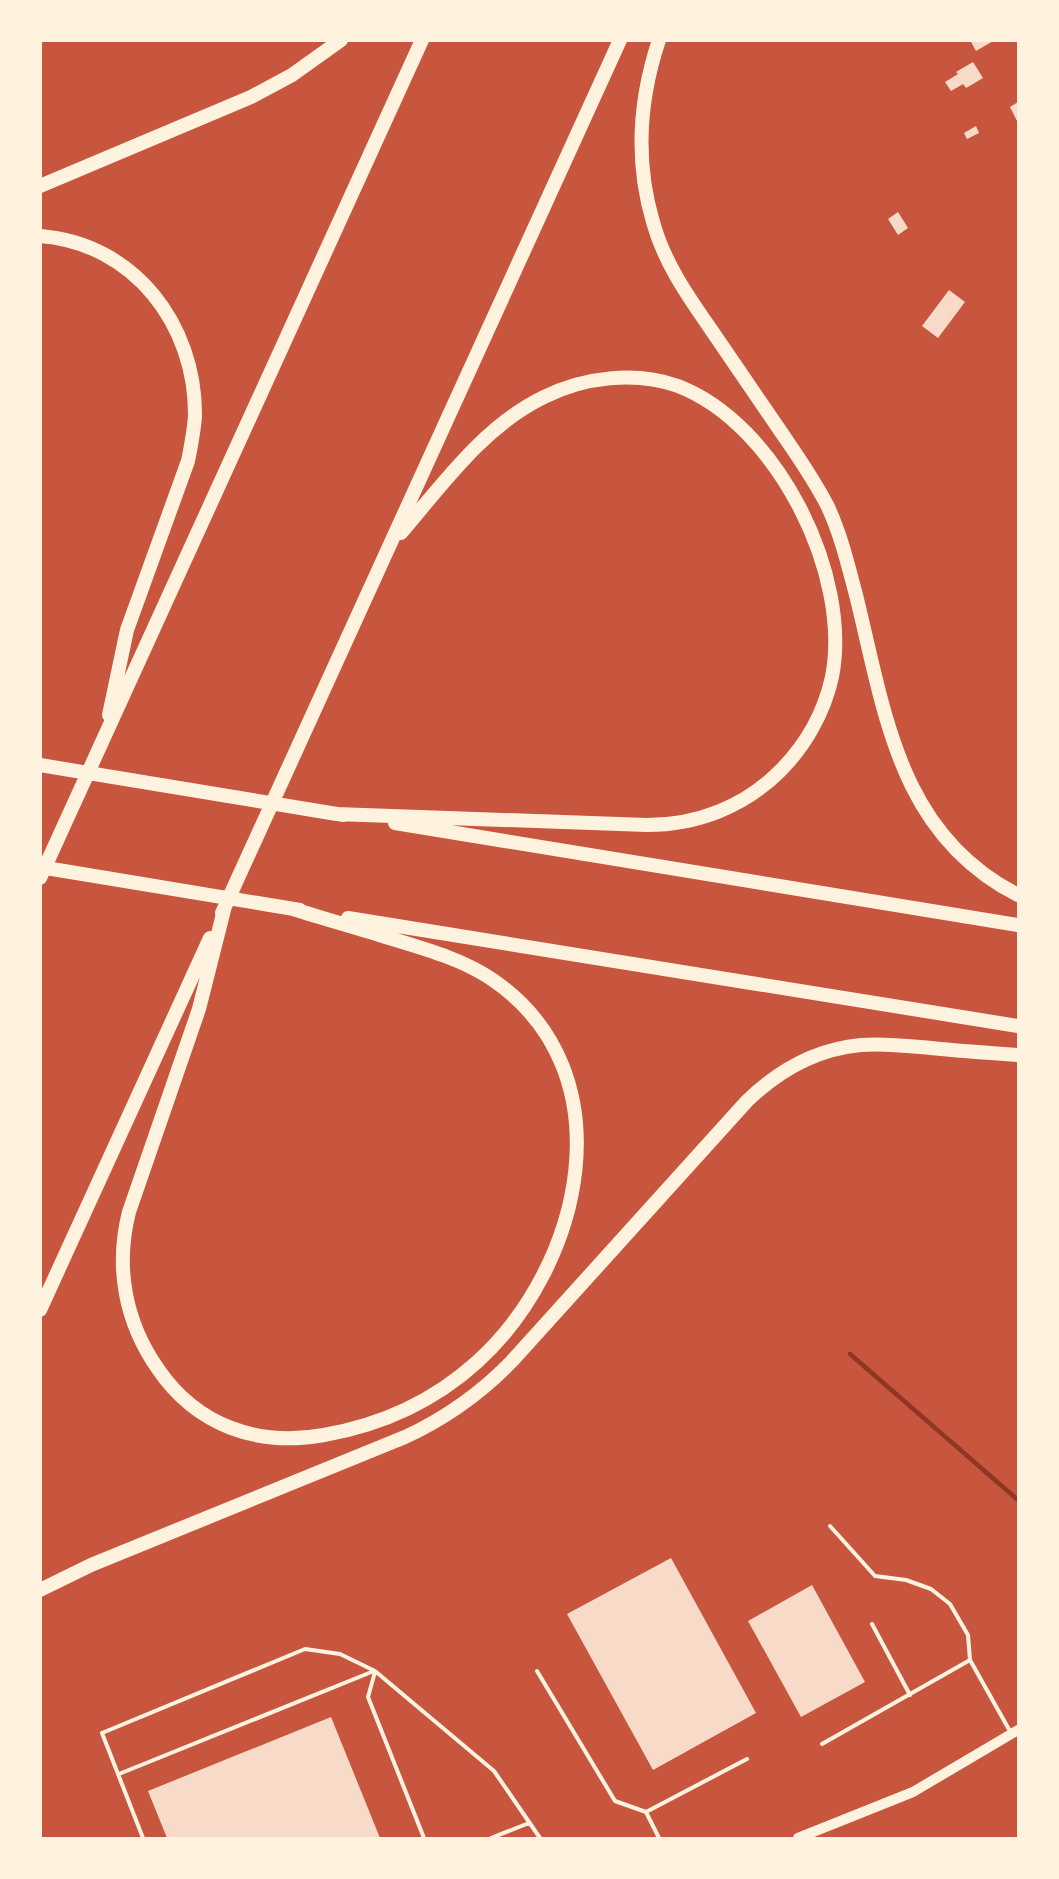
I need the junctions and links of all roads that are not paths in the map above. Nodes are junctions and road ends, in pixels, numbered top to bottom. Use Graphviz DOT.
graph roads {
  1 [pos="341,40"];
  2 [pos="422,40"];
  3 [pos="620,40"];
  4 [pos="659,40"];
  5 [pos="40,186"];
  6 [pos="40,236"];
  7 [pos="389,546"];
  8 [pos="105,738"];
  9 [pos="40,765"];
  10 [pos="336,814"];
  11 [pos="40,867"];
  12 [pos="40,878"];
  13 [pos="1018,895"];
  14 [pos="225,906"];
  15 [pos="292,909"];
  16 [pos="1018,925"];
  17 [pos="1018,1026"];
  18 [pos="1018,1055"];
  19 [pos="40,1310"];
  20 [pos="830,1526"];
  21 [pos="40,1590"];
  22 [pos="872,1624"];
  23 [pos="970,1660"];
  24 [pos="375,1671"];
  25 [pos="537,1671"];
  26 [pos="910,1695"];
  27 [pos="1015,1732"];
  28 [pos="822,1744"];
  29 [pos="747,1759"];
  30 [pos="119,1774"];
  31 [pos="646,1812"];
  32 [pos="529,1823"];
  33 [pos="143,1839"];
  34 [pos="424,1839"];
  35 [pos="491,1839"];
  36 [pos="540,1839"];
  37 [pos="659,1839"];
  38 [pos="798,1839"];
  1 -- 5 [label="highway"];
  2 -- 8 [label="highway"];
  3 -- 7 [label="highway"];
  4 -- 13 [label="highway"];
  6 -- 8 [label="highway"];
  7 -- 10 [label="highway"];
  7 -- 14 [label="highway"];
  8 -- 12 [label="highway"];
  9 -- 10 [label="highway"];
  10 -- 16 [label="highway"];
  11 -- 15 [label="highway"];
  14 -- 15 [label="highway"];
  14 -- 19 [label="highway"];
  15 -- 17 [label="highway"];
  18 -- 21 [label="highway"];
  20 -- 23 [label="lane"];
  22 -- 26 [label="lane"];
  23 -- 26 [label="lane"];
  23 -- 27 [label="lane"];
  24 -- 30 [label="lane"];
  24 -- 30 [label="lane"];
  24 -- 32 [label="lane"];
  24 -- 34 [label="lane"];
  25 -- 31 [label="lane"];
  26 -- 28 [label="lane"];
  27 -- 38 [label="main road"];
  29 -- 31 [label="lane"];
  30 -- 33 [label="lane"];
  31 -- 37 [label="lane"];
  32 -- 35 [label="lane"];
  32 -- 36 [label="lane"];
}
